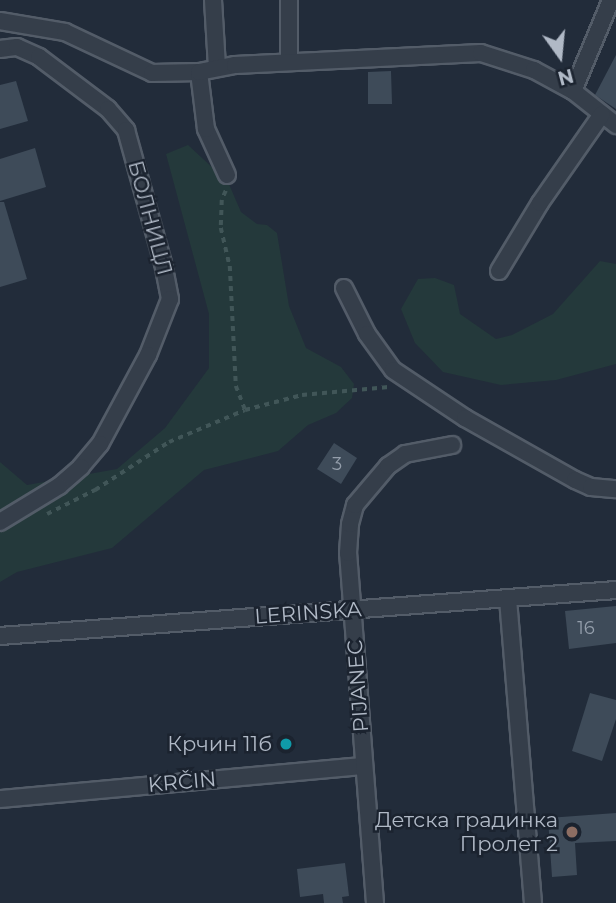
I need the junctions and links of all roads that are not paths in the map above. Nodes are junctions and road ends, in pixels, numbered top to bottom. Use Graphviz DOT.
graph roads {
  1 [pos="213,0"];
  2 [pos="289,0"];
  3 [pos="611,0"];
  4 [pos="0,21"];
  5 [pos="0,49"];
  6 [pos="289,61"];
  7 [pos="217,68"];
  8 [pos="199,72"];
  9 [pos="573,92"];
  10 [pos="602,114"];
  11 [pos="616,125"];
  12 [pos="227,175"];
  13 [pos="499,271"];
  14 [pos="344,288"];
  15 [pos="452,444"];
  16 [pos="616,489"];
  17 [pos="7,518"];
  18 [pos="616,590"];
  19 [pos="508,599"];
  20 [pos="352,610"];
  21 [pos="0,636"];
  22 [pos="363,766"];
  23 [pos="0,799"];
  24 [pos="376,903"];
  25 [pos="533,903"];
  1 -- 7 [label="street"];
  2 -- 6 [label="street"];
  3 -- 9 [label="street"];
  4 -- 8 [label="street"];
  5 -- 17 [label="street, БОЛНИЦЛ"];
  6 -- 7 [label="street"];
  6 -- 9 [label="street"];
  7 -- 8 [label="street"];
  8 -- 12 [label="street"];
  9 -- 10 [label="street"];
  10 -- 11 [label="street"];
  10 -- 13 [label="street"];
  14 -- 16 [label="street"];
  15 -- 20 [label="street, PIJANEC"];
  18 -- 19 [label="street, LERINSKA"];
  19 -- 20 [label="street, LERINSKA"];
  19 -- 25 [label="street"];
  20 -- 21 [label="street, LERINSKA"];
  20 -- 22 [label="street, PIJANEC"];
  22 -- 23 [label="street, KRČIN"];
  22 -- 24 [label="street, PIJANEC"];
}
